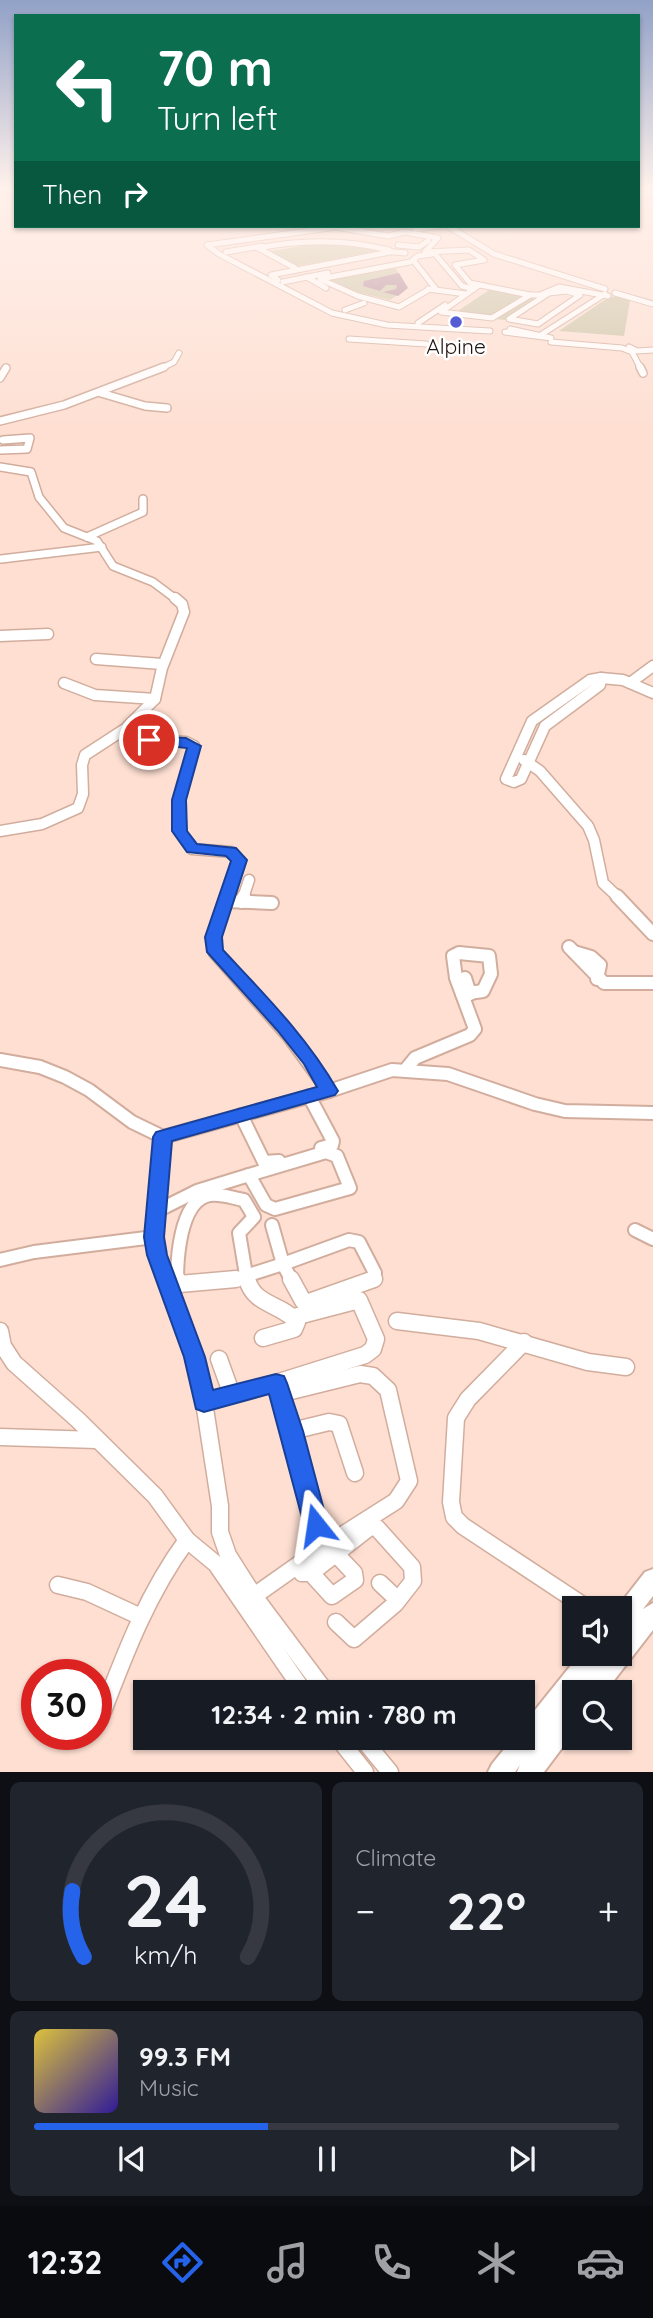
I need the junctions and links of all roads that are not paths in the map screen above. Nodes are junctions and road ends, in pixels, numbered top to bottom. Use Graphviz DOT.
graph roads {
  1 [pos="254,271"];
  2 [pos="254,271"];
  3 [pos="279,271"];
  4 [pos="293,271"];
  5 [pos="340,271"];
  6 [pos="347,271"];
  7 [pos="352,271"];
  8 [pos="419,271"];
  9 [pos="419,271"];
  10 [pos="445,271"];
  11 [pos="449,271"];
  12 [pos="459,271"];
  13 [pos="551,271"];
  14 [pos="260,274"];
  15 [pos="322,274"];
  16 [pos="307,278"];
  17 [pos="283,282"];
  18 [pos="457,286"];
  19 [pos="475,287"];
  20 [pos="431,290"];
  21 [pos="331,291"];
  22 [pos="611,292"];
  23 [pos="466,294"];
  24 [pos="310,296"];
  25 [pos="458,296"];
  26 [pos="530,296"];
  27 [pos="536,302"];
  28 [pos="364,303"];
  29 [pos="653,303"];
  30 [pos="565,305"];
  31 [pos="526,309"];
  32 [pos="345,310"];
  33 [pos="405,311"];
  34 [pos="362,314"];
  35 [pos="430,314"];
  36 [pos="552,314"];
  37 [pos="475,319"];
  38 [pos="393,320"];
  39 [pos="495,321"];
  40 [pos="418,323"];
  41 [pos="403,324"];
  42 [pos="472,328"];
  43 [pos="507,330"];
  44 [pos="490,331"];
  45 [pos="545,338"];
  46 [pos="349,339"];
  47 [pos="426,344"];
  48 [pos="653,350"];
  49 [pos="634,351"];
  50 [pos="179,353"];
  51 [pos="6,368"];
  52 [pos="643,373"];
  53 [pos="0,377"];
  54 [pos="101,393"];
  55 [pos="167,408"];
  56 [pos="0,421"];
  57 [pos="18,438"];
  58 [pos="3,440"];
  59 [pos="16,449"];
  60 [pos="0,450"];
  61 [pos="0,467"];
  62 [pos="143,499"];
  63 [pos="87,537"];
  64 [pos="102,547"];
  65 [pos="1,559"];
  66 [pos="48,634"];
  67 [pos="0,636"];
  68 [pos="96,659"];
  69 [pos="162,664"];
  70 [pos="653,666"];
  71 [pos="601,678"];
  72 [pos="64,683"];
  73 [pos="630,683"];
  74 [pos="653,693"];
  75 [pos="155,699"];
  76 [pos="539,715"];
  77 [pos="552,720"];
  78 [pos="528,727"];
  79 [pos="542,730"];
  80 [pos="149,740"];
  81 [pos="516,755"];
  82 [pos="528,763"];
  83 [pos="0,831"];
  84 [pos="249,880"];
  85 [pos="228,896"];
  86 [pos="244,897"];
  87 [pos="272,904"];
  88 [pos="653,934"];
  89 [pos="572,949"];
  90 [pos="465,978"];
  91 [pos="653,983"];
  92 [pos="0,1060"];
  93 [pos="406,1069"];
  94 [pos="329,1091"];
  95 [pos="309,1096"];
  96 [pos="653,1113"];
  97 [pos="241,1115"];
  98 [pos="163,1137"];
  99 [pos="249,1175"];
  100 [pos="155,1212"];
  101 [pos="272,1225"];
  102 [pos="635,1230"];
  103 [pos="154,1237"];
  104 [pos="653,1240"];
  105 [pos="0,1260"];
  106 [pos="282,1262"];
  107 [pos="243,1275"];
  108 [pos="172,1284"];
  109 [pos="294,1317"];
  110 [pos="397,1321"];
  111 [pos="0,1331"];
  112 [pos="263,1339"];
  113 [pos="524,1342"];
  114 [pos="219,1359"];
  115 [pos="626,1367"];
  116 [pos="278,1388"];
  117 [pos="232,1395"];
  118 [pos="204,1402"];
  119 [pos="292,1431"];
  120 [pos="0,1437"];
  121 [pos="97,1440"];
  122 [pos="355,1473"];
  123 [pos="187,1540"];
  124 [pos="329,1551"];
  125 [pos="304,1570"];
  126 [pos="653,1579"];
  127 [pos="380,1583"];
  128 [pos="58,1585"];
  129 [pos="254,1596"];
  130 [pos="569,1596"];
  131 [pos="398,1600"];
  132 [pos="632,1606"];
  133 [pos="653,1613"];
  134 [pos="141,1617"];
  135 [pos="336,1622"];
  136 [pos="584,1666"];
  137 [pos="296,1680"];
  138 [pos="317,1680"];
  139 [pos="600,1680"];
  140 [pos="112,1689"];
  141 [pos="562,1729"];
  142 [pos="348,1750"];
  143 [pos="372,1750"];
  144 [pos="365,1772"];
  145 [pos="390,1772"];
  146 [pos="500,1772"];
  147 [pos="529,1772"];
  1 -- 14 [label="street"];
  2 -- 14 [label="street"];
  3 -- 14 [label="street"];
  4 -- 17 [label="street"];
  5 -- 15 [label="street"];
  6 -- 15 [label="street"];
  7 -- 20 [label="street"];
  8 -- 20 [label="street"];
  9 -- 20 [label="street"];
  10 -- 18 [label="street"];
  11 -- 19 [label="street"];
  12 -- 19 [label="street"];
  13 -- 22 [label="street"];
  14 -- 41 [label="street"];
  15 -- 16 [label="street"];
  16 -- 17 [label="street"];
  16 -- 21 [label="street"];
  17 -- 24 [label="street"];
  19 -- 23 [label="street"];
  19 -- 26 [label="street"];
  20 -- 23 [label="street"];
  20 -- 33 [label="street"];
  21 -- 24 [label="street"];
  21 -- 28 [label="street"];
  22 -- 26 [label="street"];
  22 -- 29 [label="street"];
  22 -- 45 [label="street"];
  23 -- 39 [label="street"];
  24 -- 32 [label="street"];
  25 -- 35 [label="street"];
  26 -- 39 [label="street"];
  27 -- 30 [label="street"];
  27 -- 30 [label="street"];
  27 -- 31 [label="street"];
  27 -- 39 [label="street"];
  28 -- 32 [label="street"];
  28 -- 33 [label="street"];
  30 -- 36 [label="street"];
  31 -- 36 [label="street"];
  31 -- 36 [label="street"];
  32 -- 34 [label="street"];
  33 -- 38 [label="street"];
  34 -- 38 [label="street"];
  34 -- 41 [label="street"];
  35 -- 37 [label="street"];
  35 -- 40 [label="street"];
  38 -- 40 [label="street"];
  39 -- 43 [label="street"];
  39 -- 44 [label="street"];
  40 -- 42 [label="street"];
  41 -- 44 [label="street"];
  43 -- 44 [label="street"];
  43 -- 45 [label="street"];
  45 -- 49 [label="street"];
  46 -- 47 [label="street"];
  48 -- 49 [label="street"];
  49 -- 52 [label="street"];
  50 -- 54 [label="street"];
  51 -- 53 [label="street"];
  54 -- 55 [label="street"];
  54 -- 56 [label="street"];
  57 -- 58 [label="street"];
  57 -- 59 [label="street"];
  57 -- 59 [label="street"];
  59 -- 60 [label="street"];
  61 -- 63 [label="street"];
  62 -- 63 [label="street"];
  63 -- 64 [label="street"];
  64 -- 65 [label="street"];
  64 -- 69 [label="street"];
  66 -- 67 [label="street"];
  68 -- 69 [label="street"];
  69 -- 75 [label="street"];
  70 -- 73 [label="street"];
  71 -- 73 [label="street"];
  71 -- 76 [label="street"];
  71 -- 77 [label="street"];
  72 -- 75 [label="street"];
  73 -- 74 [label="street"];
  75 -- 83 [label="street"];
  76 -- 77 [label="street"];
  76 -- 78 [label="street"];
  77 -- 79 [label="street"];
  78 -- 79 [label="street"];
  78 -- 81 [label="street"];
  79 -- 82 [label="street"];
  80 -- 85 [label="street"];
  81 -- 82 [label="street"];
  81 -- 82 [label="street"];
  82 -- 88 [label="street"];
  84 -- 86 [label="street"];
  85 -- 86 [label="street"];
  85 -- 94 [label="street"];
  86 -- 87 [label="street"];
  89 -- 91 [label="street"];
  90 -- 93 [label="street"];
  92 -- 98 [label="street"];
  93 -- 94 [label="street"];
  93 -- 96 [label="street"];
  94 -- 95 [label="street"];
  95 -- 97 [label="street"];
  95 -- 97 [label="street"];
  97 -- 98 [label="street"];
  98 -- 100 [label="street"];
  99 -- 99 [label="street"];
  99 -- 100 [label="street"];
  100 -- 103 [label="street"];
  101 -- 106 [label="street"];
  102 -- 104 [label="street"];
  103 -- 105 [label="street"];
  103 -- 108 [label="street"];
  106 -- 106 [label="street"];
  106 -- 107 [label="street"];
  107 -- 108 [label="street"];
  107 -- 108 [label="street"];
  107 -- 109 [label="street"];
  108 -- 118 [label="street"];
  109 -- 112 [label="street"];
  109 -- 116 [label="street"];
  110 -- 113 [label="street"];
  111 -- 121 [label="street"];
  113 -- 115 [label="street"];
  113 -- 130 [label="street"];
  114 -- 117 [label="street"];
  116 -- 117 [label="street"];
  116 -- 119 [label="street"];
  116 -- 124 [label="street"];
  117 -- 118 [label="street"];
  118 -- 129 [label="street"];
  119 -- 122 [label="street"];
  119 -- 124 [label="street"];
  120 -- 121 [label="street"];
  121 -- 123 [label="street"];
  123 -- 134 [label="street"];
  123 -- 137 [label="street"];
  124 -- 125 [label="street"];
  124 -- 125 [label="street"];
  124 -- 131 [label="street"];
  125 -- 129 [label="street"];
  126 -- 132 [label="main road"];
  127 -- 131 [label="street"];
  128 -- 134 [label="street"];
  129 -- 138 [label="street"];
  131 -- 135 [label="street"];
  133 -- 139 [label="main road"];
  134 -- 140 [label="street"];
  136 -- 146 [label="main road"];
  141 -- 147 [label="main road"];
  142 -- 144 [label="street"];
  143 -- 145 [label="street"];
}
